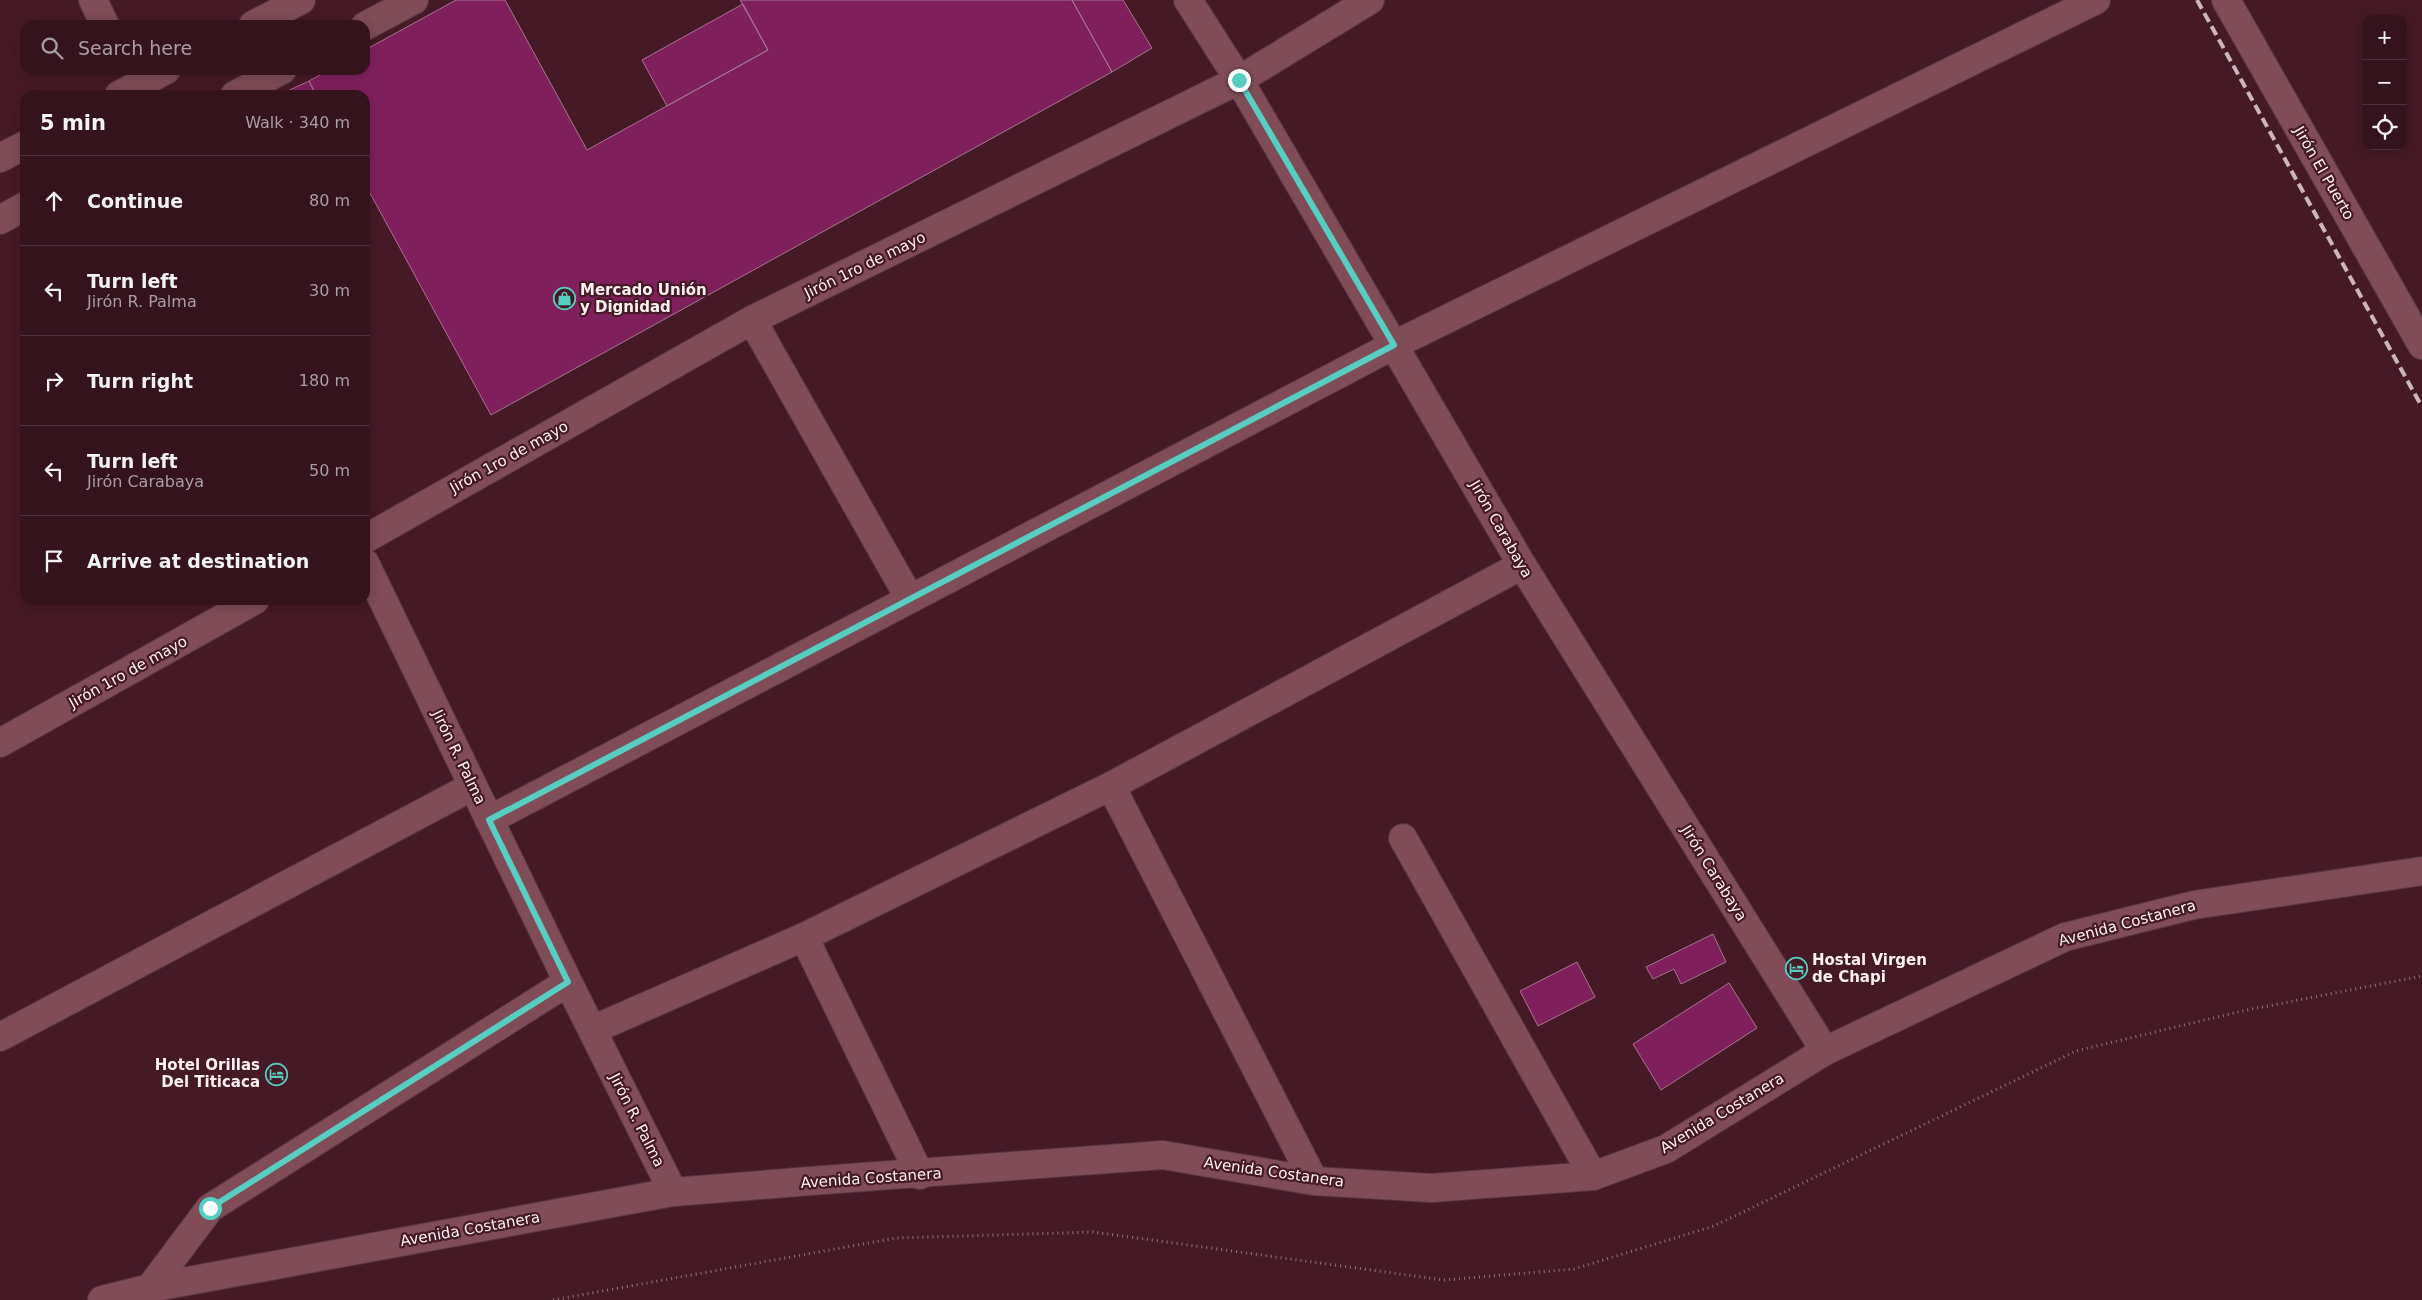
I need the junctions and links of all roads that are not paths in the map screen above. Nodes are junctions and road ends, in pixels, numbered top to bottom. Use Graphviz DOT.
graph roads {
  1 [pos="93,0"];
  2 [pos="301,0"];
  3 [pos="414,0"];
  4 [pos="1188,0"];
  5 [pos="1370,0"];
  6 [pos="2096,0"];
  7 [pos="2226,0"];
  8 [pos="103,20"];
  9 [pos="263,20"];
  10 [pos="370,23"];
  11 [pos="155,75"];
  12 [pos="273,75"];
  13 [pos="1239,80"];
  14 [pos="129,87"];
  15 [pos="244,90"];
  16 [pos="20,148"];
  17 [pos="0,158"];
  18 [pos="20,209"];
  19 [pos="0,220"];
  20 [pos="752,320"];
  21 [pos="1394,345"];
  22 [pos="2422,345"];
  23 [pos="370,536"];
  24 [pos="1522,565"];
  25 [pos="370,573"];
  26 [pos="910,599"];
  27 [pos="246,605"];
  28 [pos="0,743"];
  29 [pos="473,786"];
  30 [pos="1110,786"];
  31 [pos="489,820"];
  32 [pos="1403,838"];
  33 [pos="2422,871"];
  34 [pos="804,937"];
  35 [pos="568,982"];
  36 [pos="592,1030"];
  37 [pos="0,1037"];
  38 [pos="1825,1051"];
  39 [pos="920,1175"];
  40 [pos="1593,1176"];
  41 [pos="1314,1180"];
  42 [pos="673,1192"];
  43 [pos="150,1288"];
  44 [pos="102,1300"];
  1 -- 8 [label="street"];
  2 -- 9 [label="street"];
  3 -- 10 [label="street"];
  4 -- 13 [label="street, Jirón Carabaya"];
  5 -- 13 [label="street, Jirón 1ro de mayo"];
  6 -- 21 [label="street"];
  7 -- 22 [label="street, Jirón El Puerto"];
  11 -- 14 [label="street"];
  12 -- 15 [label="street"];
  13 -- 20 [label="street, Jirón 1ro de mayo"];
  13 -- 21 [label="street, Jirón Carabaya"];
  16 -- 17 [label="street"];
  18 -- 19 [label="street"];
  20 -- 23 [label="street, Jirón 1ro de mayo"];
  20 -- 26 [label="street"];
  21 -- 24 [label="street, Jirón Carabaya"];
  21 -- 26 [label="street"];
  24 -- 30 [label="street"];
  24 -- 38 [label="street, Jirón Carabaya"];
  25 -- 29 [label="street, Jirón R. Palma"];
  26 -- 31 [label="street"];
  27 -- 28 [label="street, Jirón 1ro de mayo"];
  29 -- 31 [label="street, Jirón R. Palma"];
  29 -- 37 [label="street"];
  30 -- 34 [label="street"];
  30 -- 41 [label="street"];
  31 -- 35 [label="street, Jirón R. Palma"];
  32 -- 40 [label="street"];
  33 -- 38 [label="street, Avenida Costanera"];
  34 -- 36 [label="street"];
  34 -- 39 [label="street"];
  35 -- 36 [label="street, Jirón R. Palma"];
  35 -- 43 [label="street"];
  36 -- 42 [label="street, Jirón R. Palma"];
  38 -- 40 [label="street, Avenida Costanera"];
  39 -- 41 [label="street, Avenida Costanera"];
  39 -- 42 [label="street, Avenida Costanera"];
  40 -- 41 [label="street, Avenida Costanera"];
  42 -- 43 [label="street, Avenida Costanera"];
  43 -- 44 [label="street, Avenida Costanera"];
}
